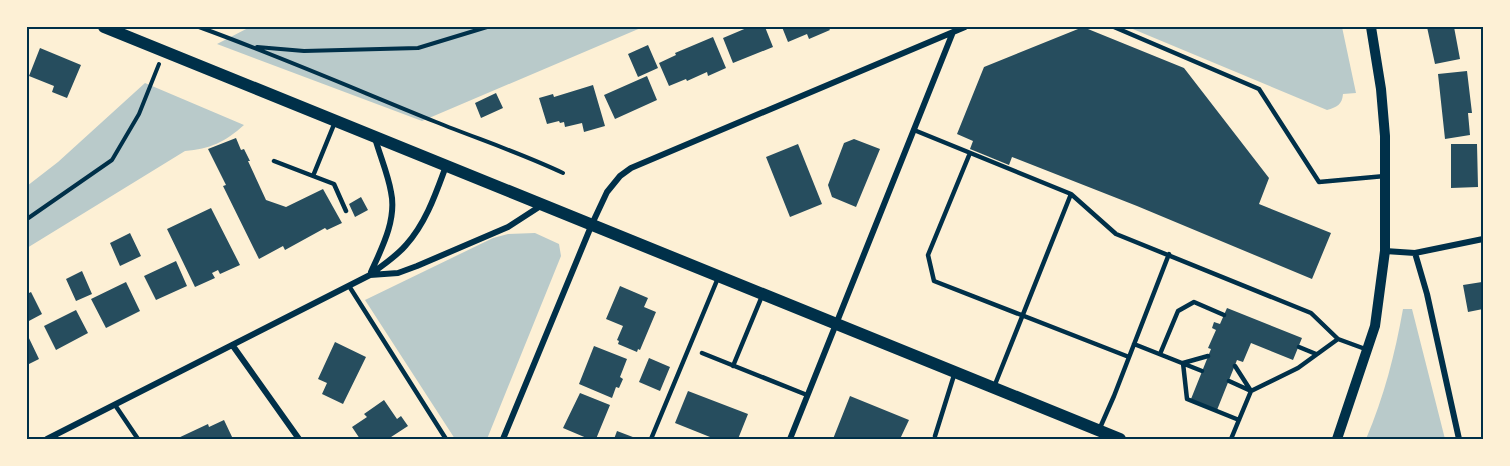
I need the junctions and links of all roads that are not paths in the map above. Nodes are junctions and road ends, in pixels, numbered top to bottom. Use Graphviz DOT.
graph roads {
  1 [pos="104,27"];
  2 [pos="965,27"];
  3 [pos="1114,27"];
  4 [pos="1371,27"];
  5 [pos="953,32"];
  6 [pos="335,122"];
  7 [pos="914,130"];
  8 [pos="375,138"];
  9 [pos="970,153"];
  10 [pos="274,161"];
  11 [pos="446,166"];
  12 [pos="313,176"];
  13 [pos="1386,176"];
  14 [pos="1071,194"];
  15 [pos="544,204"];
  16 [pos="346,211"];
  17 [pos="592,224"];
  18 [pos="1483,239"];
  19 [pos="1385,251"];
  20 [pos="1415,253"];
  21 [pos="1169,254"];
  22 [pos="370,275"];
  23 [pos="719,276"];
  24 [pos="348,286"];
  25 [pos="763,294"];
  26 [pos="1224,315"];
  27 [pos="1023,317"];
  28 [pos="836,324"];
  29 [pos="1338,339"];
  30 [pos="1134,344"];
  31 [pos="233,346"];
  32 [pos="1299,347"];
  33 [pos="1368,350"];
  34 [pos="702,353"];
  35 [pos="1161,354"];
  36 [pos="1316,354"];
  37 [pos="1208,356"];
  38 [pos="1129,357"];
  39 [pos="1184,363"];
  40 [pos="733,366"];
  41 [pos="1235,366"];
  42 [pos="1202,371"];
  43 [pos="955,372"];
  44 [pos="1229,381"];
  45 [pos="994,387"];
  46 [pos="1251,390"];
  47 [pos="807,395"];
  48 [pos="115,405"];
  49 [pos="1239,420"];
  50 [pos="1099,430"];
  51 [pos="935,436"];
  52 [pos="47,439"];
  53 [pos="138,439"];
  54 [pos="298,439"];
  55 [pos="446,439"];
  56 [pos="503,439"];
  57 [pos="651,439"];
  58 [pos="790,439"];
  59 [pos="1120,439"];
  60 [pos="1231,439"];
  61 [pos="1337,439"];
  62 [pos="1459,439"];
  1 -- 6 [label="main road"];
  2 -- 5 [label="street"];
  3 -- 13 [label="lane"];
  4 -- 13 [label="street"];
  5 -- 7 [label="street"];
  5 -- 17 [label="street"];
  6 -- 8 [label="main road"];
  6 -- 12 [label="lane"];
  7 -- 9 [label="lane"];
  7 -- 28 [label="street"];
  8 -- 11 [label="main road"];
  8 -- 22 [label="street"];
  9 -- 14 [label="lane"];
  9 -- 27 [label="lane"];
  10 -- 12 [label="lane"];
  11 -- 15 [label="main road"];
  11 -- 22 [label="street"];
  12 -- 16 [label="lane"];
  13 -- 19 [label="street"];
  14 -- 21 [label="lane"];
  14 -- 27 [label="lane"];
  15 -- 17 [label="main road"];
  15 -- 22 [label="street"];
  17 -- 23 [label="main road"];
  17 -- 56 [label="street"];
  18 -- 20 [label="street"];
  19 -- 20 [label="street"];
  19 -- 33 [label="street"];
  20 -- 62 [label="street"];
  21 -- 29 [label="lane"];
  21 -- 30 [label="lane"];
  22 -- 24 [label="street"];
  23 -- 25 [label="main road"];
  23 -- 57 [label="lane"];
  24 -- 31 [label="street"];
  24 -- 55 [label="lane"];
  25 -- 28 [label="main road"];
  25 -- 40 [label="lane"];
  26 -- 35 [label="lane"];
  27 -- 38 [label="lane"];
  27 -- 45 [label="lane"];
  28 -- 43 [label="main road"];
  28 -- 47 [label="street"];
  29 -- 33 [label="lane"];
  29 -- 36 [label="lane"];
  30 -- 35 [label="lane"];
  30 -- 38 [label="lane"];
  31 -- 48 [label="street"];
  31 -- 54 [label="street"];
  32 -- 36 [label="lane"];
  33 -- 61 [label="street"];
  34 -- 40 [label="lane"];
  35 -- 39 [label="lane"];
  36 -- 46 [label="lane"];
  37 -- 39 [label="lane"];
  38 -- 50 [label="lane"];
  39 -- 42 [label="lane"];
  39 -- 49 [label="lane"];
  40 -- 47 [label="lane"];
  41 -- 46 [label="lane"];
  43 -- 45 [label="main road"];
  43 -- 51 [label="lane"];
  44 -- 46 [label="lane"];
  45 -- 50 [label="main road"];
  46 -- 49 [label="lane"];
  47 -- 58 [label="street"];
  48 -- 52 [label="street"];
  48 -- 53 [label="lane"];
  49 -- 60 [label="lane"];
  50 -- 59 [label="main road"];
}
